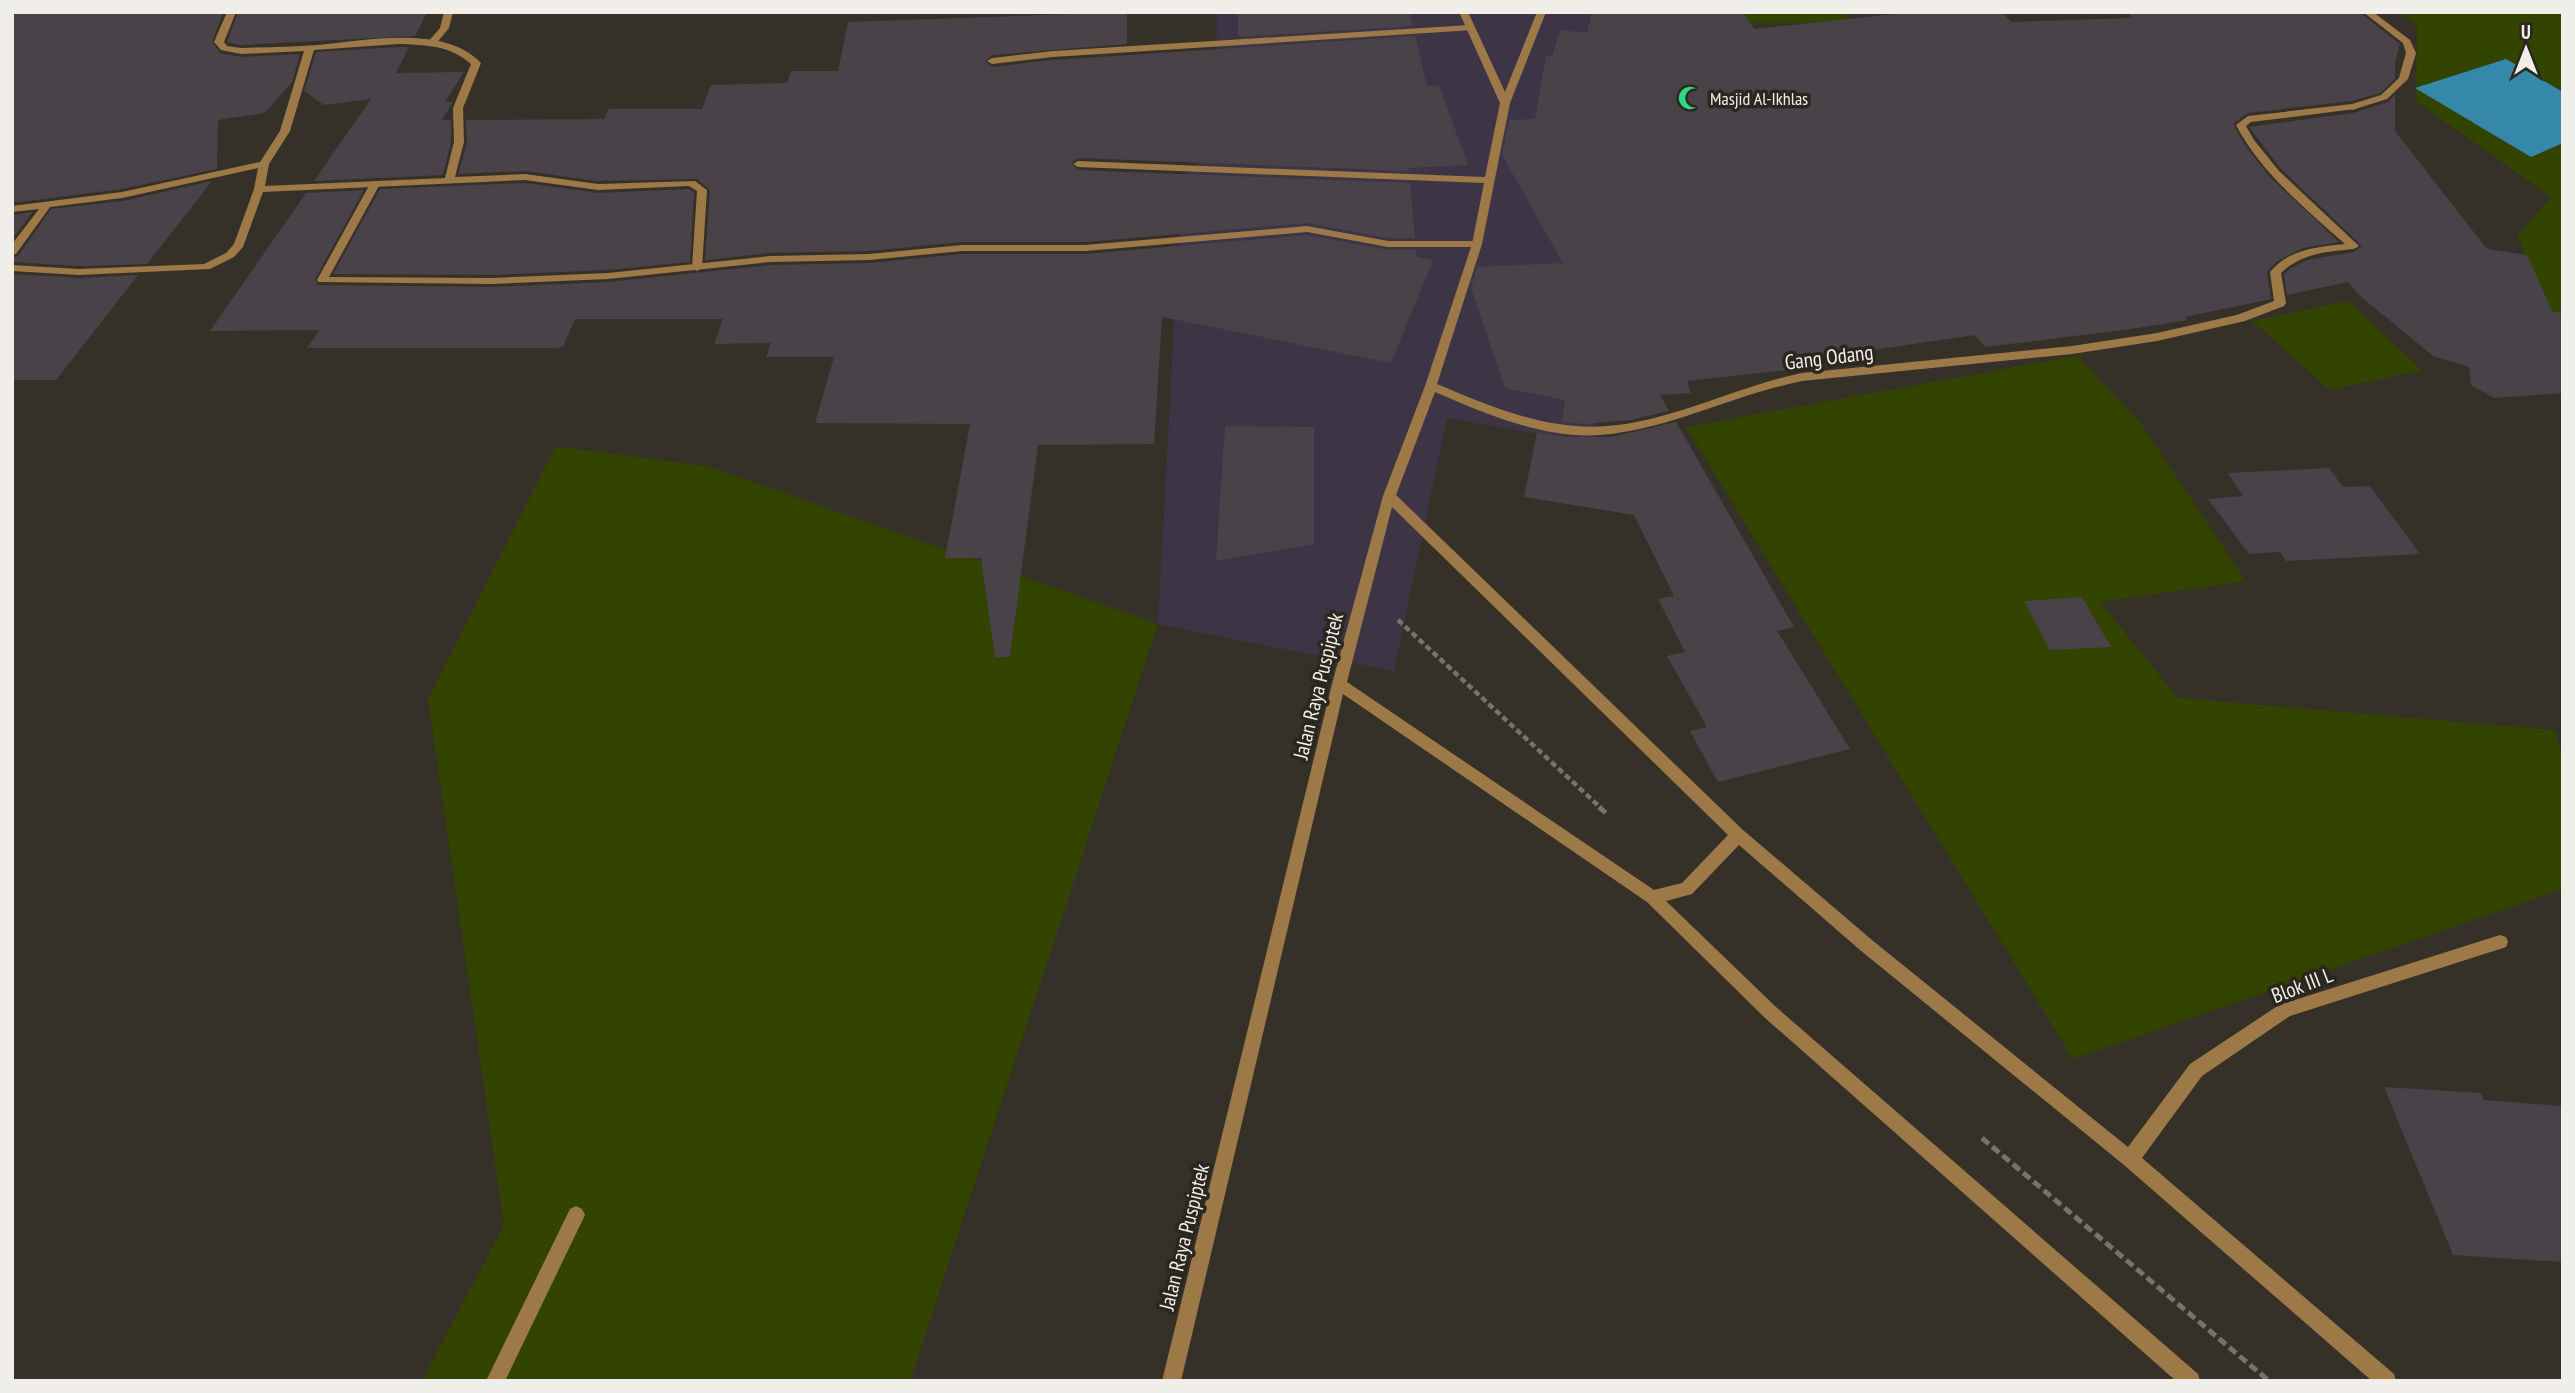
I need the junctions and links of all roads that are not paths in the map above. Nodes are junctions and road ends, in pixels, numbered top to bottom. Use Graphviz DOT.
graph roads {
  1 [pos="232,12"];
  2 [pos="449,12"];
  3 [pos="1463,12"];
  4 [pos="1542,12"];
  5 [pos="2367,12"];
  6 [pos="1470,28"];
  7 [pos="432,43"];
  8 [pos="310,48"];
  9 [pos="992,61"];
  10 [pos="1505,103"];
  11 [pos="264,164"];
  12 [pos="1078,164"];
  13 [pos="1491,180"];
  14 [pos="449,181"];
  15 [pos="375,184"];
  16 [pos="260,189"];
  17 [pos="46,206"];
  18 [pos="12,209"];
  19 [pos="1477,244"];
  20 [pos="12,252"];
  21 [pos="12,268"];
  22 [pos="697,268"];
  23 [pos="1431,386"];
  24 [pos="1389,496"];
  25 [pos="1339,684"];
  26 [pos="1738,835"];
  27 [pos="1652,897"];
  28 [pos="2500,942"];
  29 [pos="2130,1159"];
  30 [pos="576,1215"];
  31 [pos="495,1381"];
  32 [pos="1171,1381"];
  33 [pos="2191,1381"];
  34 [pos="2387,1381"];
  1 -- 8 [label="street"];
  2 -- 7 [label="street"];
  3 -- 6 [label="street"];
  4 -- 10 [label="street, Jalan Raya Puspiptek"];
  5 -- 23 [label="street, Gang Odang"];
  6 -- 9 [label="street"];
  6 -- 10 [label="street"];
  7 -- 8 [label="street"];
  7 -- 14 [label="street"];
  8 -- 11 [label="street"];
  10 -- 13 [label="street, Jalan Raya Puspiptek"];
  11 -- 16 [label="street"];
  11 -- 17 [label="street"];
  12 -- 13 [label="street"];
  13 -- 19 [label="street, Jalan Raya Puspiptek"];
  14 -- 15 [label="street"];
  14 -- 22 [label="street"];
  15 -- 16 [label="street"];
  15 -- 22 [label="street"];
  16 -- 21 [label="street"];
  17 -- 18 [label="street"];
  17 -- 20 [label="street"];
  19 -- 22 [label="street"];
  19 -- 23 [label="street, Jalan Raya Puspiptek"];
  23 -- 24 [label="street, Jalan Raya Puspiptek"];
  24 -- 25 [label="street, Jalan Raya Puspiptek"];
  24 -- 26 [label="street"];
  25 -- 27 [label="street"];
  25 -- 32 [label="street, Jalan Raya Puspiptek"];
  26 -- 27 [label="street"];
  26 -- 29 [label="street"];
  27 -- 33 [label="street"];
  28 -- 29 [label="street, Blok III L"];
  29 -- 34 [label="street"];
  30 -- 31 [label="street"];
}
